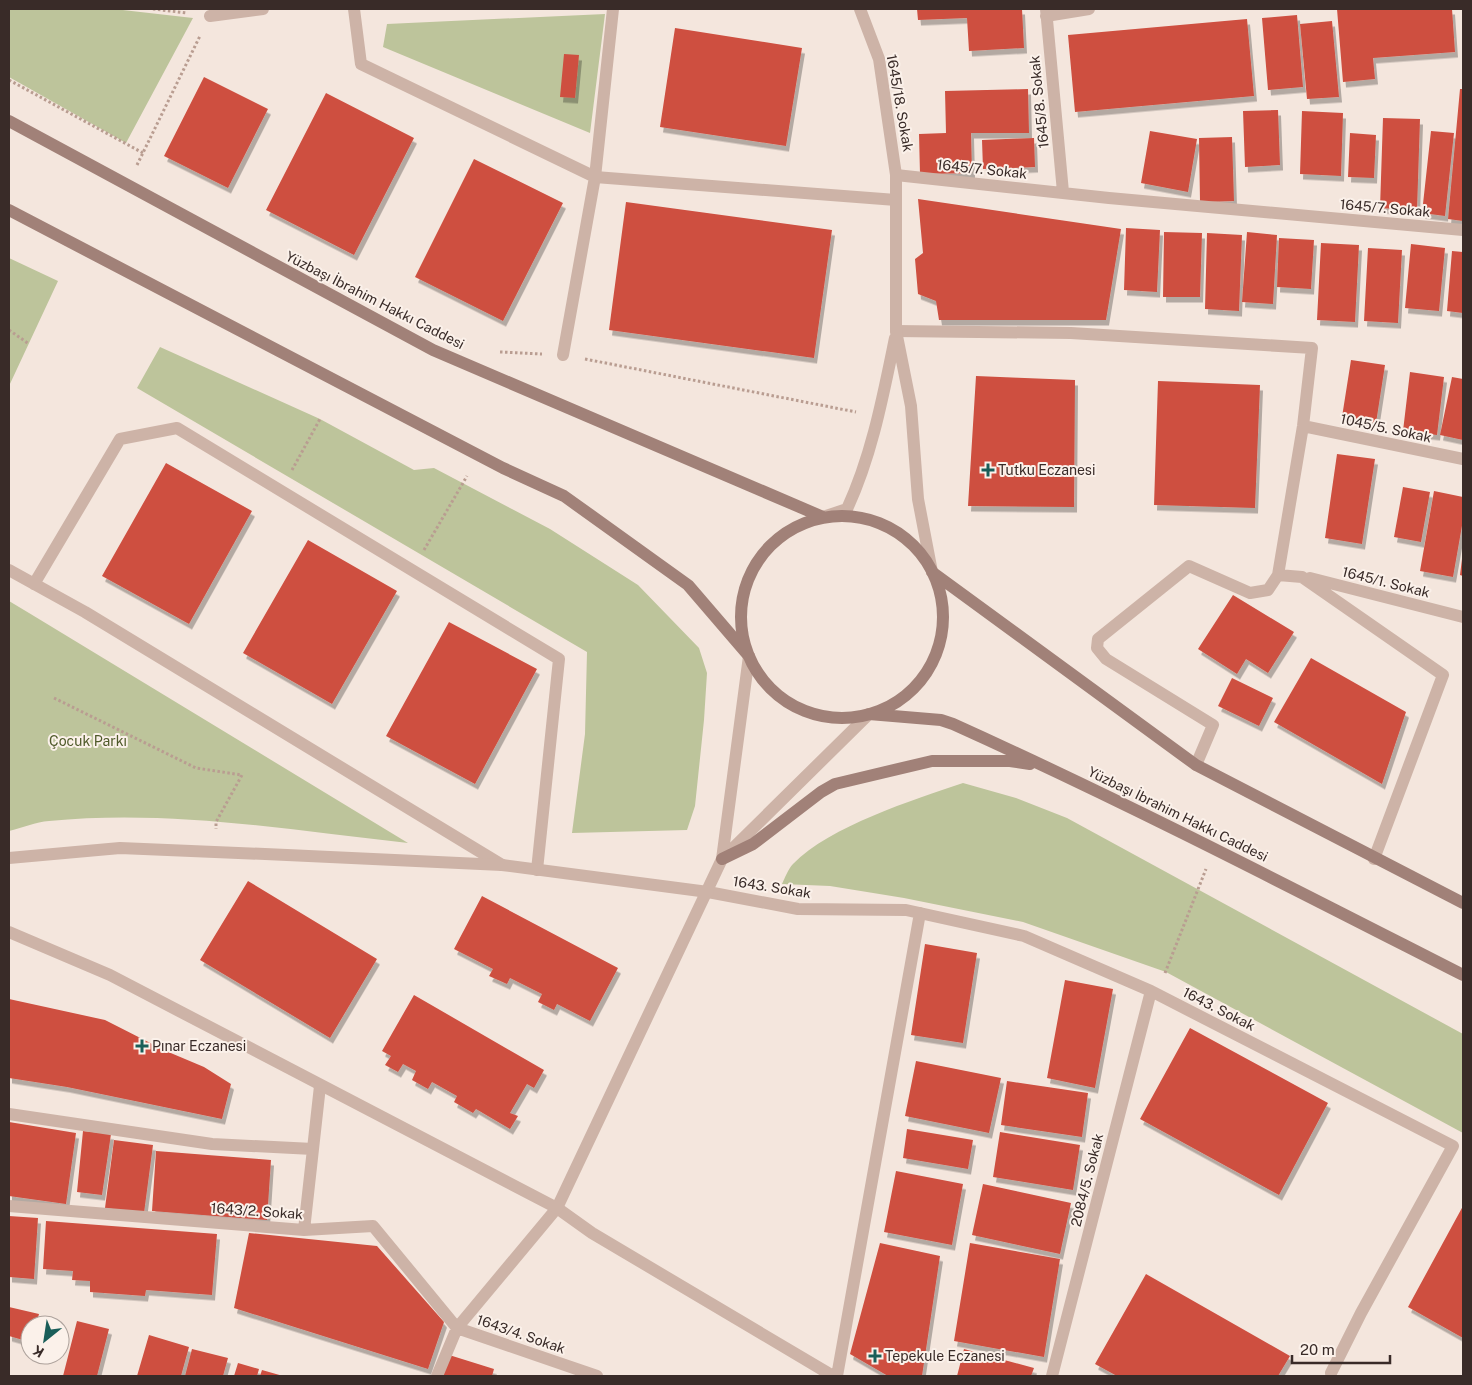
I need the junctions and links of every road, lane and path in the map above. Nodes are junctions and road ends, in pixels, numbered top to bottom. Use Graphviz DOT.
graph roads {
  1 [pos="153,9"];
  2 [pos="263,9"];
  3 [pos="354,9"];
  4 [pos="613,9"];
  5 [pos="860,9"];
  6 [pos="1089,9"];
  7 [pos="1046,12"];
  8 [pos="210,16"];
  9 [pos="194,49"];
  10 [pos="9,80"];
  11 [pos="9,121"];
  12 [pos="143,153"];
  13 [pos="896,175"];
  14 [pos="595,177"];
  15 [pos="126,185"];
  16 [pos="1063,192"];
  17 [pos="896,200"];
  18 [pos="9,210"];
  19 [pos="1463,230"];
  20 [pos="9,330"];
  21 [pos="896,331"];
  22 [pos="29,344"];
  23 [pos="498,352"];
  24 [pos="563,355"];
  25 [pos="879,417"];
  26 [pos="320,419"];
  27 [pos="1303,426"];
  28 [pos="479,456"];
  29 [pos="1463,459"];
  30 [pos="281,491"];
  31 [pos="823,517"];
  32 [pos="411,569"];
  33 [pos="9,570"];
  34 [pos="932,572"];
  35 [pos="1278,575"];
  36 [pos="1302,576"];
  37 [pos="34,584"];
  38 [pos="1463,617"];
  39 [pos="749,656"];
  40 [pos="54,698"];
  41 [pos="869,714"];
  42 [pos="1196,765"];
  43 [pos="1050,768"];
  44 [pos="1215,848"];
  45 [pos="219,852"];
  46 [pos="9,858"];
  47 [pos="722,859"];
  48 [pos="1374,859"];
  49 [pos="502,865"];
  50 [pos="537,870"];
  51 [pos="708,892"];
  52 [pos="1463,903"];
  53 [pos="920,913"];
  54 [pos="9,932"];
  55 [pos="1463,975"];
  56 [pos="1151,991"];
  57 [pos="320,1086"];
  58 [pos="9,1114"];
  59 [pos="313,1149"];
  60 [pos="9,1206"];
  61 [pos="557,1208"];
  62 [pos="304,1230"];
  63 [pos="457,1328"];
  64 [pos="1332,1375"];
  65 [pos="437,1376"];
  66 [pos="597,1376"];
  67 [pos="833,1376"];
  68 [pos="837,1376"];
  69 [pos="1052,1376"];
  1 -- 8 [label="path"];
  2 -- 8 [label="street"];
  3 -- 14 [label="street"];
  4 -- 14 [label="street"];
  5 -- 13 [label="street, 1645/18. Sokak"];
  6 -- 7 [label="street"];
  7 -- 16 [label="street, 1645/8. Sokak"];
  9 -- 12 [label="path"];
  10 -- 12 [label="path"];
  11 -- 15 [label="main road, Yüzbaşı İbrahim Hakkı Caddesi"];
  12 -- 15 [label="path"];
  13 -- 16 [label="street, 1645/7. Sokak"];
  13 -- 17 [label="street"];
  14 -- 17 [label="street"];
  14 -- 24 [label="street"];
  15 -- 31 [label="main road, Yüzbaşı İbrahim Hakkı Caddesi"];
  16 -- 19 [label="street, 1645/7. Sokak"];
  17 -- 21 [label="street"];
  18 -- 28 [label="main road"];
  20 -- 22 [label="path"];
  21 -- 25 [label="street"];
  21 -- 27 [label="street"];
  21 -- 34 [label="street"];
  23 -- 24 [label="path"];
  24 -- 25 [label="path"];
  25 -- 31 [label="street"];
  26 -- 30 [label="path"];
  27 -- 29 [label="street, 1045/5. Sokak"];
  27 -- 35 [label="street"];
  28 -- 32 [label="path"];
  28 -- 39 [label="main road"];
  30 -- 32 [label="street"];
  30 -- 37 [label="street"];
  31 -- 34 [label="main road"];
  31 -- 39 [label="main road"];
  32 -- 50 [label="street"];
  33 -- 37 [label="street"];
  34 -- 41 [label="main road"];
  34 -- 42 [label="main road"];
  35 -- 36 [label="street, 1645/1. Sokak"];
  35 -- 42 [label="street"];
  36 -- 38 [label="street, 1645/1. Sokak"];
  36 -- 48 [label="street"];
  37 -- 49 [label="street"];
  39 -- 41 [label="main road"];
  39 -- 47 [label="street"];
  40 -- 45 [label="path"];
  41 -- 43 [label="main road, Yüzbaşı İbrahim Hakkı Caddesi"];
  41 -- 47 [label="street"];
  42 -- 48 [label="main road"];
  43 -- 44 [label="main road, Yüzbaşı İbrahim Hakkı Caddesi"];
  43 -- 47 [label="main road"];
  44 -- 55 [label="main road, Yüzbaşı İbrahim Hakkı Caddesi"];
  44 -- 56 [label="path"];
  45 -- 46 [label="street, 1643. Sokak"];
  45 -- 49 [label="street, 1643. Sokak"];
  47 -- 51 [label="street"];
  48 -- 52 [label="main road"];
  49 -- 50 [label="street, 1643. Sokak"];
  50 -- 51 [label="street, 1643. Sokak"];
  51 -- 53 [label="street, 1643. Sokak"];
  51 -- 61 [label="street"];
  53 -- 56 [label="street, 1643. Sokak"];
  53 -- 68 [label="street"];
  54 -- 57 [label="street"];
  56 -- 64 [label="street, 1643. Sokak"];
  56 -- 69 [label="street, 2084/5. Sokak"];
  57 -- 59 [label="street"];
  57 -- 61 [label="street"];
  58 -- 59 [label="street"];
  59 -- 62 [label="street"];
  60 -- 62 [label="street, 1643/2. Sokak"];
  61 -- 63 [label="street"];
  61 -- 67 [label="street"];
  62 -- 63 [label="street, 1643/2. Sokak"];
  63 -- 65 [label="street, 1643/4. Sokak"];
  63 -- 66 [label="street, 1643/4. Sokak"];
}
